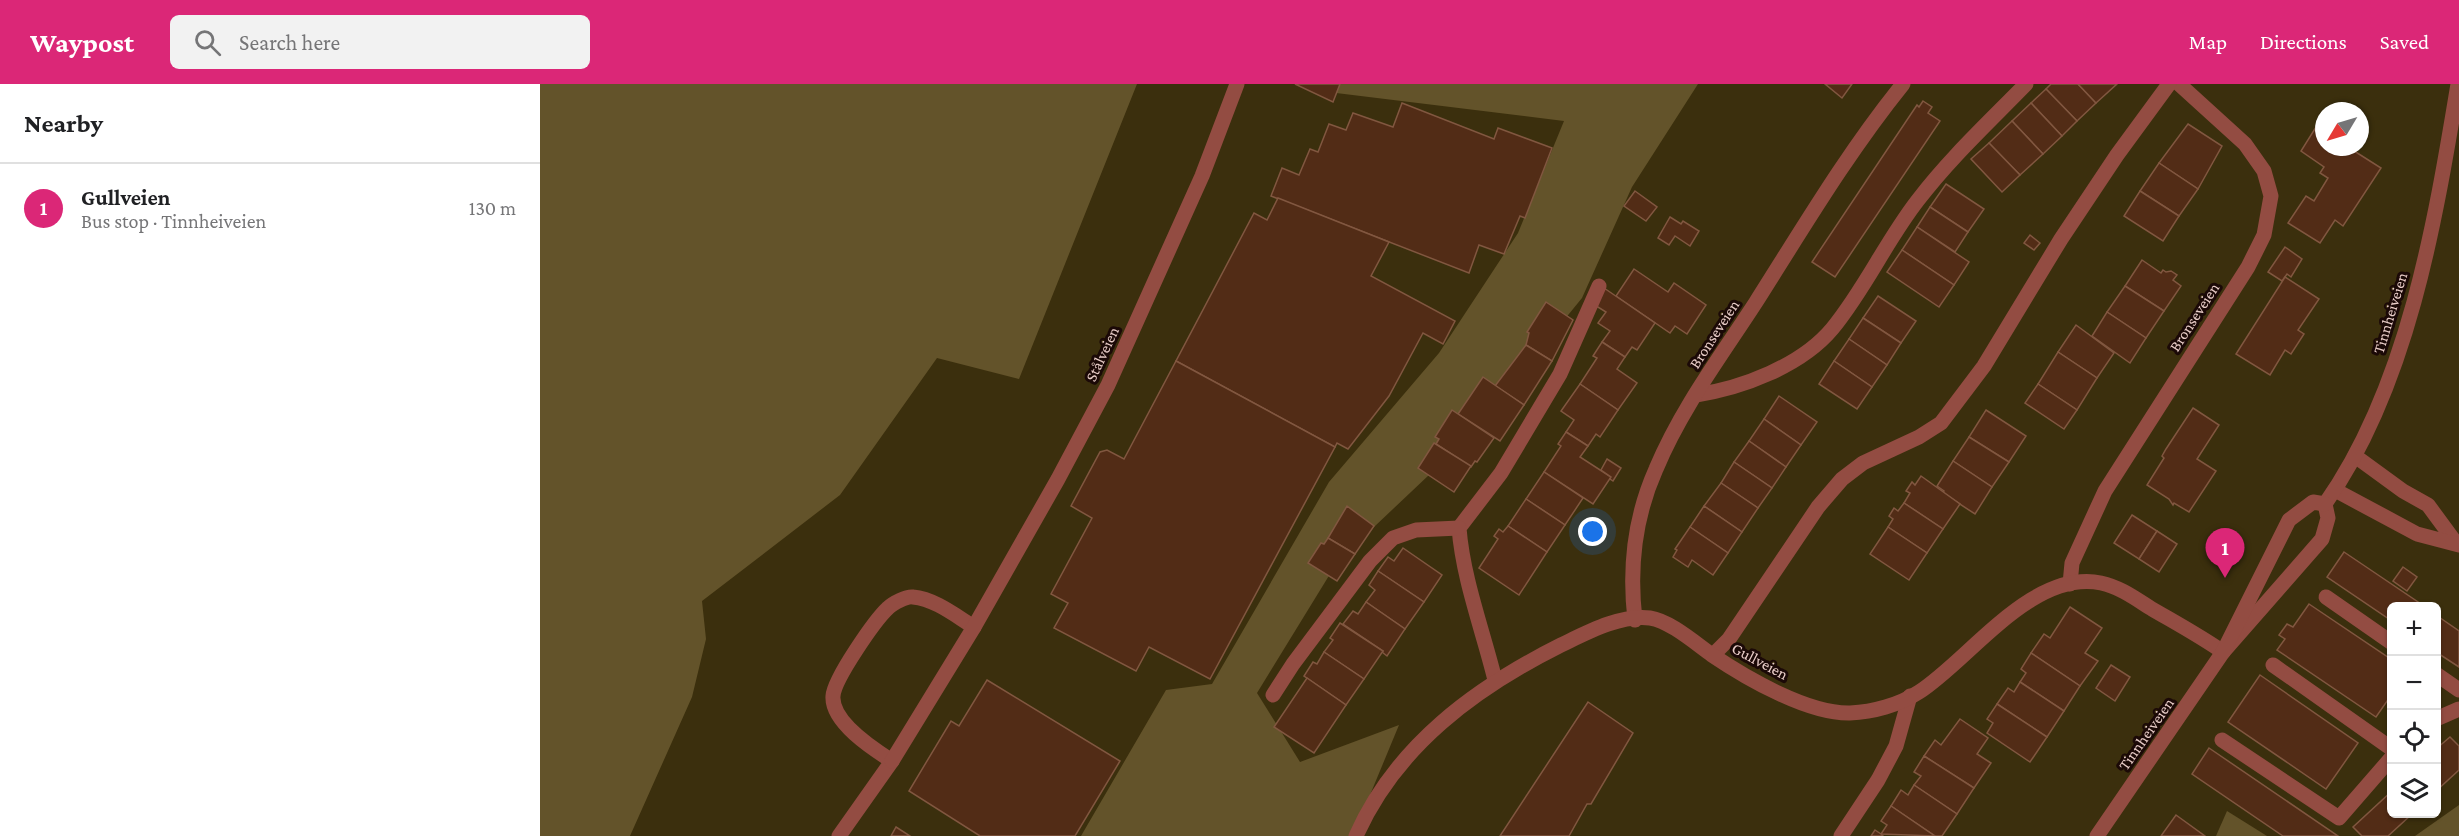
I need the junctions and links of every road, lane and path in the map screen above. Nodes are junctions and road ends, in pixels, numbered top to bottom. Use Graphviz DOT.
graph roads {
  1 [pos="1237,84"];
  2 [pos="1903,84"];
  3 [pos="2026,84"];
  4 [pos="2169,84"];
  5 [pos="2179,84"];
  6 [pos="2458,84"];
  7 [pos="1599,286"];
  8 [pos="1696,395"];
  9 [pos="2355,456"];
  10 [pos="2335,490"];
  11 [pos="2325,504"];
  12 [pos="1459,528"];
  13 [pos="2457,544"];
  14 [pos="2070,584"];
  15 [pos="2326,597"];
  16 [pos="1635,620"];
  17 [pos="974,627"];
  18 [pos="2387,640"];
  19 [pos="2223,652"];
  20 [pos="1713,655"];
  21 [pos="2273,665"];
  22 [pos="2441,677"];
  23 [pos="1495,680"];
  24 [pos="2459,690"];
  25 [pos="1273,695"];
  26 [pos="1910,696"];
  27 [pos="2459,709"];
  28 [pos="2441,717"];
  29 [pos="2222,740"];
  30 [pos="2387,746"];
  31 [pos="892,761"];
  32 [pos="2387,762"];
  33 [pos="1354,833"];
  34 [pos="839,836"];
  35 [pos="1841,836"];
  36 [pos="2097,836"];
  1 -- 17 [label="street, Stålveien"];
  2 -- 8 [label="street, Bronseveien"];
  3 -- 8 [label="street, Bronseveien"];
  4 -- 20 [label="street"];
  5 -- 14 [label="street, Bronseveien"];
  6 -- 9 [label="street, Tinnheiveien"];
  7 -- 12 [label="street"];
  8 -- 16 [label="street"];
  9 -- 10 [label="street, Tinnheiveien"];
  9 -- 13 [label="street"];
  10 -- 11 [label="street, Tinnheiveien"];
  10 -- 13 [label="street"];
  11 -- 19 [label="street, Tinnheiveien"];
  11 -- 19 [label="street, Tinnheiveien"];
  12 -- 23 [label="street"];
  12 -- 25 [label="street"];
  14 -- 19 [label="street, Gullveien"];
  14 -- 26 [label="street, Gullveien"];
  15 -- 18 [label="street"];
  16 -- 20 [label="street, Gullveien"];
  16 -- 23 [label="street, Gullveien"];
  17 -- 31 [label="street, Stålveien"];
  17 -- 31 [label="street"];
  19 -- 36 [label="street, Tinnheiveien"];
  20 -- 26 [label="street, Gullveien"];
  21 -- 30 [label="street"];
  22 -- 24 [label="street"];
  23 -- 33 [label="street, Gullveien"];
  26 -- 35 [label="street"];
  27 -- 28 [label="street"];
  29 -- 32 [label="street"];
  31 -- 34 [label="street, Stålveien"];
}
